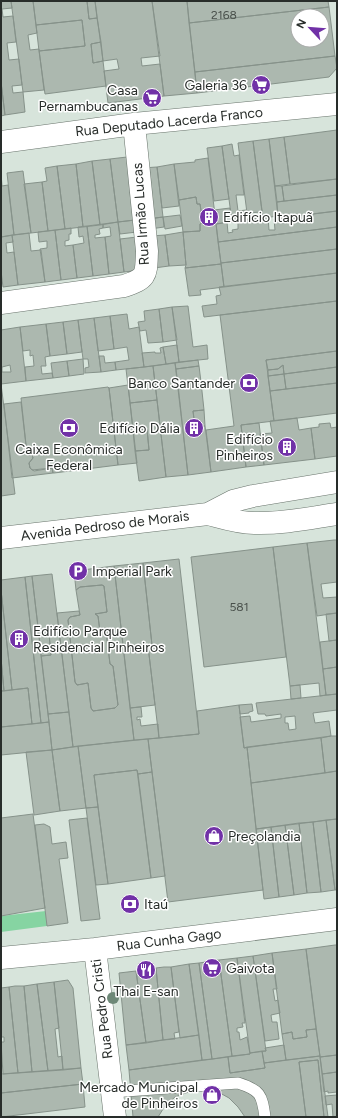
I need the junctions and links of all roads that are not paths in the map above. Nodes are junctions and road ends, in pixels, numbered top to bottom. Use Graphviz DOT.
graph roads {
  1 [pos="337,104"];
  2 [pos="134,124"];
  3 [pos="1,142"];
  4 [pos="1,304"];
  5 [pos="337,482"];
  6 [pos="208,514"];
  7 [pos="337,514"];
  8 [pos="1,538"];
  9 [pos="337,919"];
  10 [pos="95,949"];
  11 [pos="1,958"];
  12 [pos="112,1092"];
  13 [pos="115,1117"];
  14 [pos="265,1117"];
  1 -- 2 [label="street, Rua Deputado Lacerda Franco"];
  2 -- 3 [label="street, Rua Deputado Lacerda Franco"];
  2 -- 4 [label="street, Rua Irmão Lucas"];
  5 -- 6 [label="street, Avenida Pedroso de Morais"];
  6 -- 7 [label="street, Avenida Pedroso de Morais"];
  6 -- 8 [label="street, Avenida Pedroso de Morais"];
  9 -- 10 [label="street, Rua Cunha Gago"];
  10 -- 11 [label="street, Rua Cunha Gago"];
  10 -- 12 [label="street, Rua Pedro Cristi"];
  12 -- 13 [label="street, Rua Pedro Cristi"];
  12 -- 14 [label="lane"];
}
